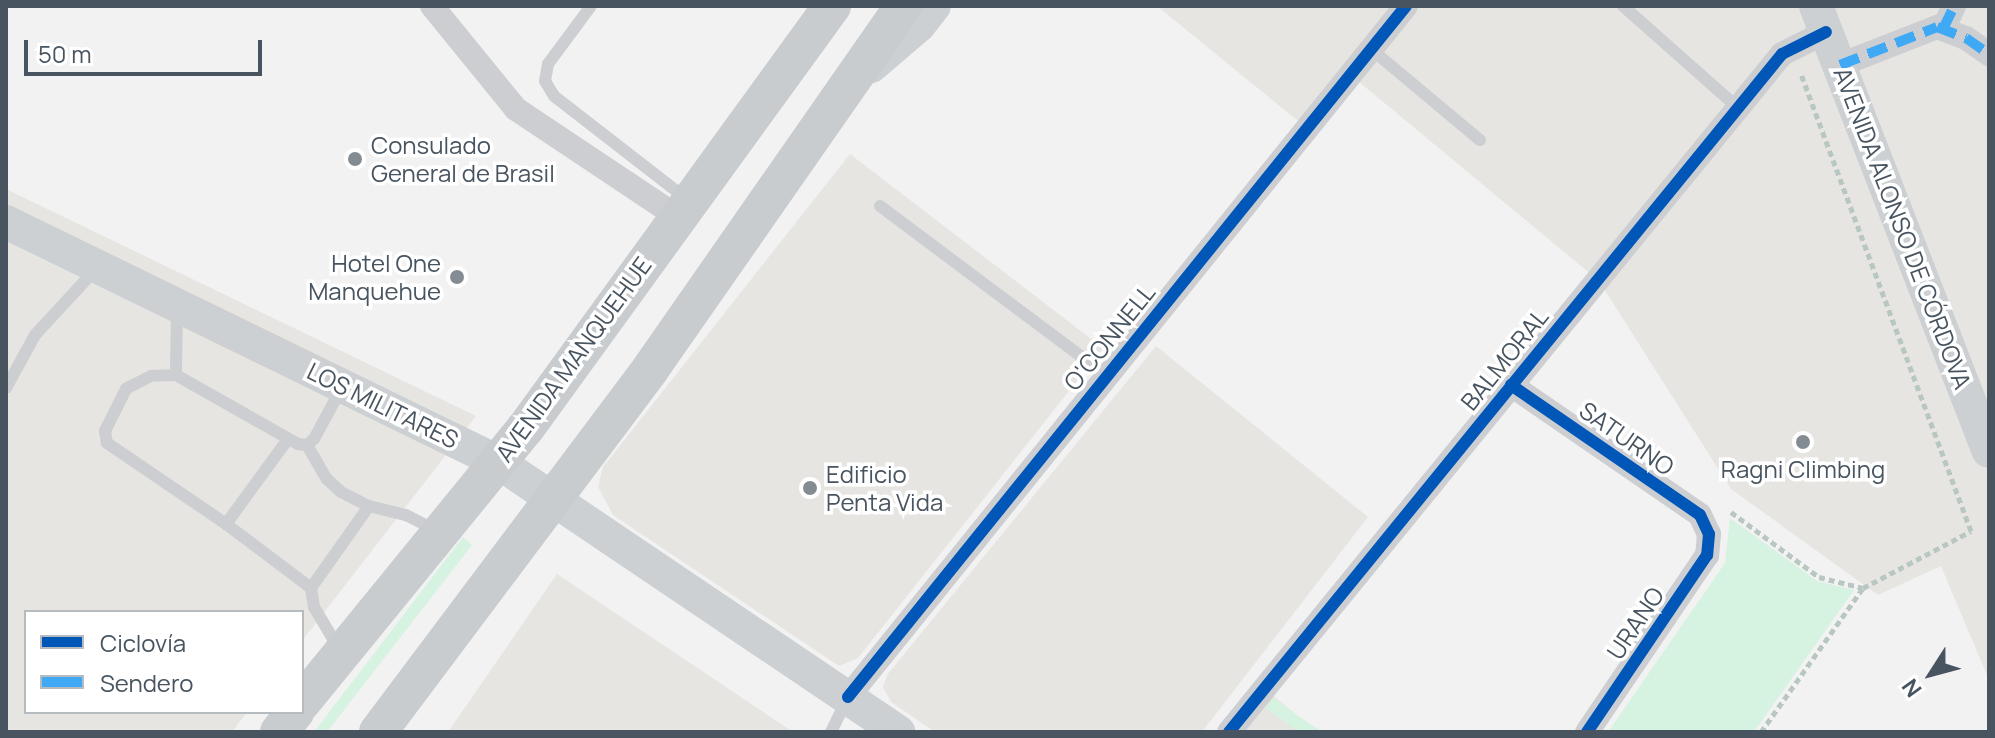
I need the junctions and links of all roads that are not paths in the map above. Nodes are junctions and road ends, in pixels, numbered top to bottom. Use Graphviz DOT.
graph roads {
  1 [pos="432,6"];
  2 [pos="591,6"];
  3 [pos="832,6"];
  4 [pos="904,6"];
  5 [pos="934,6"];
  6 [pos="1406,6"];
  7 [pos="1623,6"];
  8 [pos="1954,6"];
  9 [pos="1821,19"];
  10 [pos="1943,29"];
  11 [pos="1371,49"];
  12 [pos="1989,54"];
  13 [pos="1840,65"];
  14 [pos="850,84"];
  15 [pos="1737,107"];
  16 [pos="1480,140"];
  17 [pos="880,206"];
  18 [pos="684,209"];
  19 [pos="6,222"];
  20 [pos="98,267"];
  21 [pos="177,305"];
  22 [pos="176,375"];
  23 [pos="1106,375"];
  24 [pos="343,385"];
  25 [pos="1511,385"];
  26 [pos="6,388"];
  27 [pos="288,439"];
  28 [pos="307,445"];
  29 [pos="1989,451"];
  30 [pos="498,462"];
  31 [pos="556,499"];
  32 [pos="369,506"];
  33 [pos="226,524"];
  34 [pos="1704,525"];
  35 [pos="438,532"];
  36 [pos="311,588"];
  37 [pos="341,652"];
  38 [pos="848,697"];
  39 [pos="304,699"];
  40 [pos="293,714"];
  41 [pos="279,732"];
  42 [pos="378,732"];
  43 [pos="831,732"];
  44 [pos="899,732"];
  45 [pos="1229,732"];
  46 [pos="1587,732"];
  1 -- 18 [label="street"];
  2 -- 18 [label="lane"];
  3 -- 18 [label="main road, AVENIDA MANQUEHUE"];
  4 -- 14 [label="main road"];
  5 -- 14 [label="main road"];
  6 -- 11 [label="street, O'CONNELL"];
  7 -- 15 [label="lane"];
  8 -- 10 [label="street"];
  9 -- 13 [label="main road, AVENIDA ALONSO DE CÓRDOVA"];
  9 -- 15 [label="street, BALMORAL"];
  10 -- 12 [label="street"];
  10 -- 13 [label="street"];
  11 -- 16 [label="lane"];
  11 -- 23 [label="street, O'CONNELL"];
  13 -- 29 [label="main road, AVENIDA ALONSO DE CÓRDOVA"];
  14 -- 31 [label="main road"];
  15 -- 25 [label="street, BALMORAL"];
  17 -- 23 [label="lane"];
  18 -- 30 [label="main road, AVENIDA MANQUEHUE"];
  19 -- 20 [label="main road, LOS MILITARES"];
  20 -- 21 [label="main road, LOS MILITARES"];
  20 -- 26 [label="lane"];
  21 -- 22 [label="lane"];
  21 -- 24 [label="main road, LOS MILITARES"];
  22 -- 27 [label="lane"];
  22 -- 33 [label="lane"];
  23 -- 38 [label="street, O'CONNELL"];
  24 -- 28 [label="lane"];
  24 -- 30 [label="main road, LOS MILITARES"];
  25 -- 34 [label="street, SATURNO"];
  25 -- 45 [label="street, BALMORAL"];
  27 -- 28 [label="lane"];
  27 -- 33 [label="lane"];
  28 -- 32 [label="lane"];
  30 -- 31 [label="main road, LOS MILITARES"];
  30 -- 35 [label="main road, AVENIDA MANQUEHUE"];
  31 -- 38 [label="main road, LOS MILITARES"];
  31 -- 42 [label="main road"];
  32 -- 35 [label="lane"];
  32 -- 36 [label="lane"];
  33 -- 36 [label="lane"];
  34 -- 46 [label="street, URANO"];
  35 -- 37 [label="main road, AVENIDA MANQUEHUE"];
  36 -- 37 [label="lane"];
  37 -- 39 [label="main road, AVENIDA MANQUEHUE"];
  38 -- 43 [label="lane"];
  38 -- 44 [label="main road, LOS MILITARES"];
  40 -- 41 [label="main road"];
}
